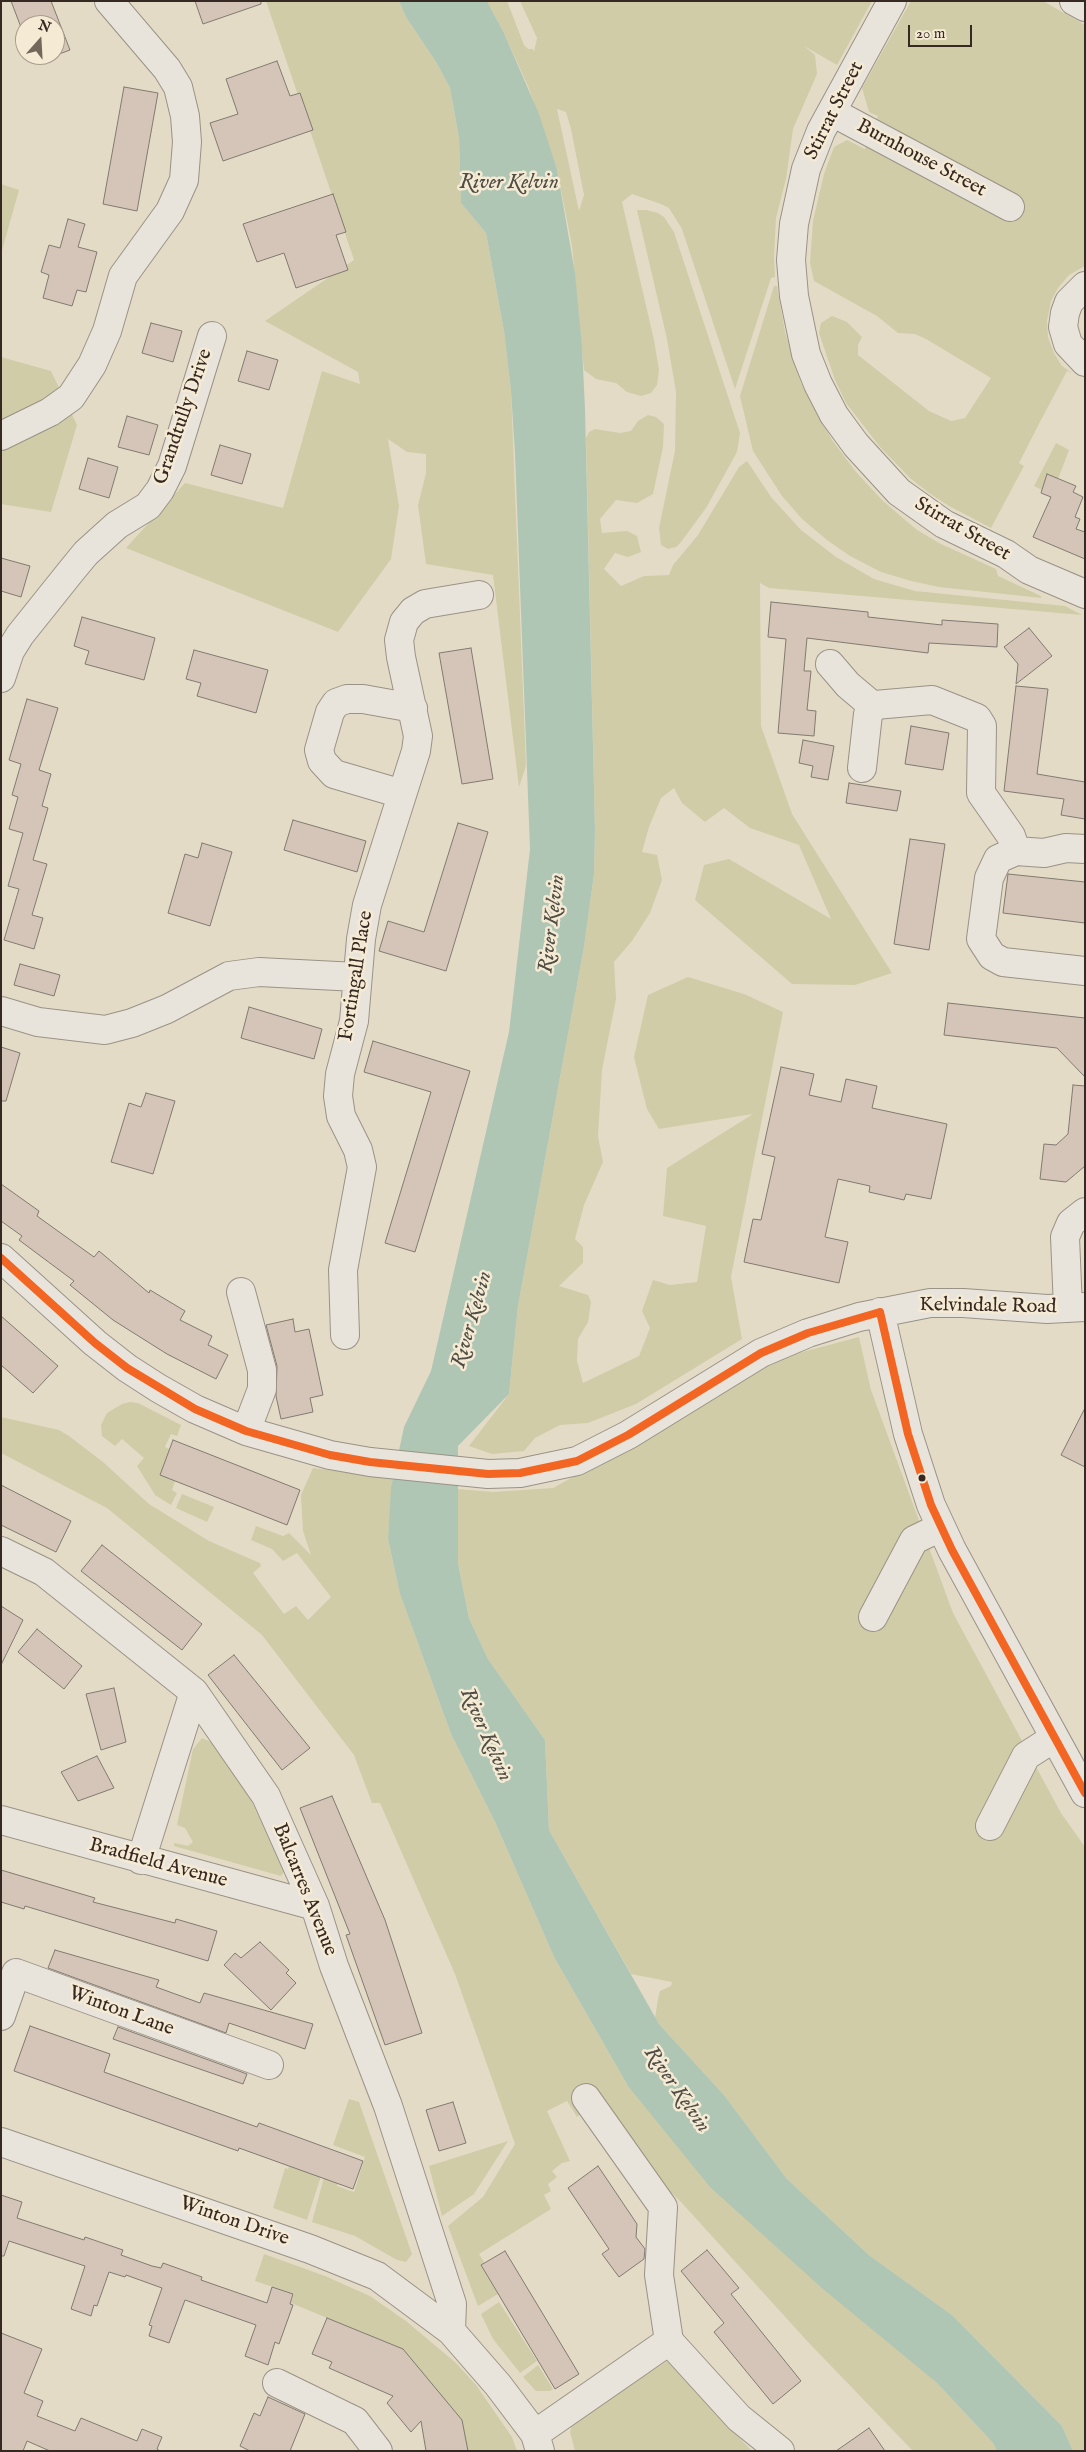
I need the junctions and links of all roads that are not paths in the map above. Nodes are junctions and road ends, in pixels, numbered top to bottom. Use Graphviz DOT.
graph roads {
  1 [pos="108,1"];
  2 [pos="892,1"];
  3 [pos="1074,1"];
  4 [pos="1085,8"];
  5 [pos="832,112"];
  6 [pos="1010,207"];
  7 [pos="1085,286"];
  8 [pos="212,336"];
  9 [pos="1085,362"];
  10 [pos="1,436"];
  11 [pos="1085,594"];
  12 [pos="479,596"];
  13 [pos="830,664"];
  14 [pos="1,678"];
  15 [pos="873,706"];
  16 [pos="413,708"];
  17 [pos="862,768"];
  18 [pos="402,794"];
  19 [pos="1085,849"];
  20 [pos="1016,851"];
  21 [pos="1085,971"];
  22 [pos="357,977"];
  23 [pos="1,1011"];
  24 [pos="1085,1212"];
  25 [pos="1,1258"];
  26 [pos="241,1292"];
  27 [pos="1076,1308"];
  28 [pos="880,1312"];
  29 [pos="344,1335"];
  30 [pos="246,1431"];
  31 [pos="941,1527"];
  32 [pos="1,1551"];
  33 [pos="873,1617"];
  34 [pos="194,1692"];
  35 [pos="1054,1738"];
  36 [pos="1085,1793"];
  37 [pos="1,1820"];
  38 [pos="990,1826"];
  39 [pos="141,1860"];
  40 [pos="315,1906"];
  41 [pos="1,2016"];
  42 [pos="269,2065"];
  43 [pos="586,2098"];
  44 [pos="1,2142"];
  45 [pos="451,2331"];
  46 [pos="669,2340"];
  47 [pos="277,2383"];
  48 [pos="538,2442"];
  49 [pos="378,2451"];
  50 [pos="780,2451"];
  1 -- 10 [label="street"];
  2 -- 5 [label="street, Stirrat Street"];
  3 -- 4 [label="street"];
  5 -- 6 [label="street, Burnhouse Street"];
  5 -- 11 [label="street, Stirrat Street"];
  7 -- 9 [label="street"];
  8 -- 14 [label="street, Grandtully Drive"];
  12 -- 16 [label="street, Fortingall Place"];
  13 -- 15 [label="street"];
  15 -- 17 [label="street"];
  15 -- 20 [label="street"];
  16 -- 18 [label="street, Fortingall Place"];
  16 -- 18 [label="street"];
  18 -- 22 [label="street, Fortingall Place"];
  19 -- 20 [label="street"];
  20 -- 21 [label="street"];
  22 -- 23 [label="street"];
  22 -- 29 [label="street, Fortingall Place"];
  24 -- 27 [label="street"];
  25 -- 30 [label="street, Kelvindale Road"];
  26 -- 30 [label="street"];
  27 -- 28 [label="street, Kelvindale Road"];
  28 -- 30 [label="street, Kelvindale Road"];
  28 -- 31 [label="street"];
  31 -- 33 [label="street"];
  31 -- 35 [label="street"];
  32 -- 34 [label="street, Balcarres Avenue"];
  34 -- 39 [label="street"];
  34 -- 40 [label="street, Balcarres Avenue"];
  35 -- 36 [label="street"];
  35 -- 38 [label="street"];
  37 -- 39 [label="street, Bradfield Avenue"];
  39 -- 40 [label="street, Bradfield Avenue"];
  40 -- 45 [label="street, Balcarres Avenue"];
  41 -- 42 [label="street, Winton Lane"];
  43 -- 46 [label="street"];
  44 -- 45 [label="street, Winton Drive"];
  45 -- 48 [label="street, Winton Drive"];
  46 -- 48 [label="street"];
  46 -- 50 [label="street"];
  47 -- 49 [label="street"];
}
